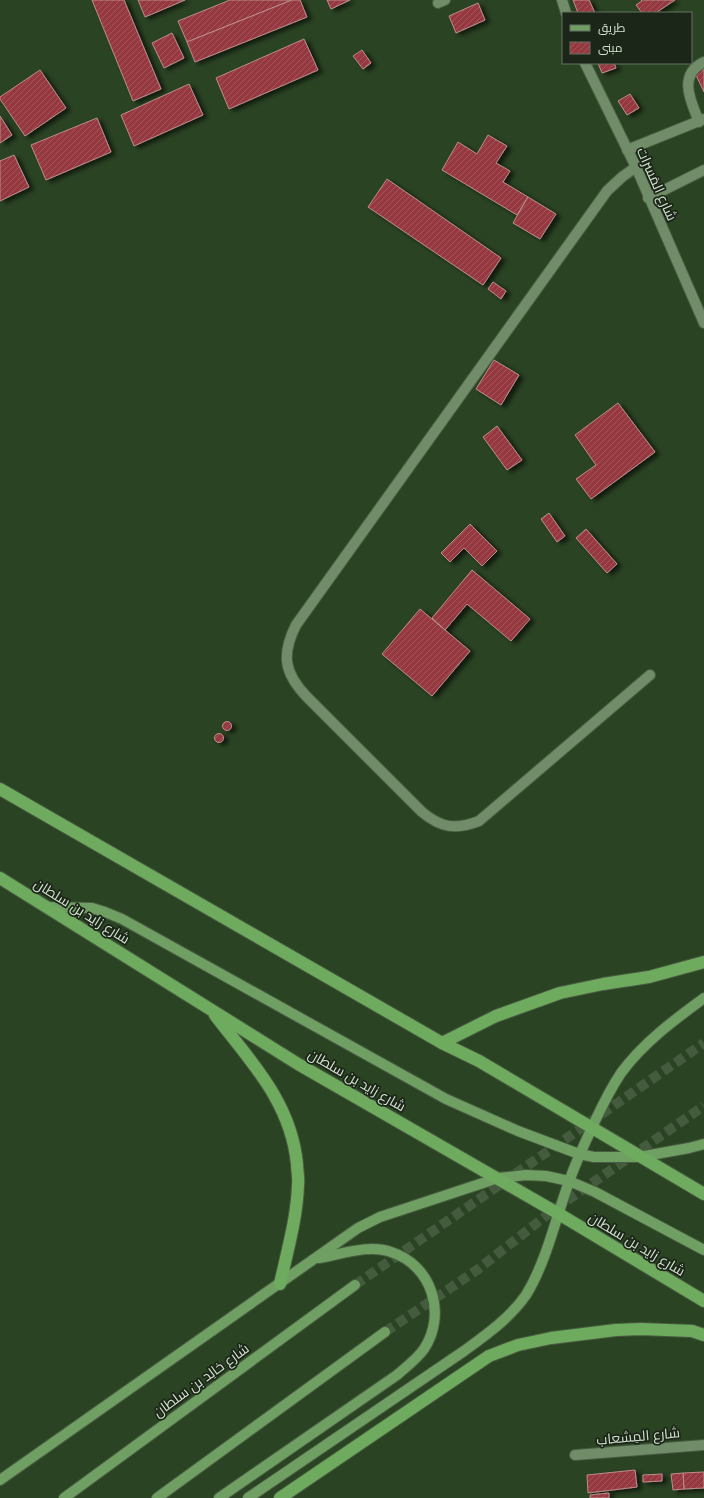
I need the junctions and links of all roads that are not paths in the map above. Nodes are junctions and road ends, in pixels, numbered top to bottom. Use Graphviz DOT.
graph roads {
  1 [pos="562,0"];
  2 [pos="566,12"];
  3 [pos="704,62"];
  4 [pos="585,64"];
  5 [pos="701,121"];
  6 [pos="627,150"];
  7 [pos="636,168"];
  8 [pos="704,170"];
  9 [pos="648,198"];
  10 [pos="703,320"];
  11 [pos="650,675"];
  12 [pos="0,789"];
  13 [pos="0,878"];
  14 [pos="46,907"];
  15 [pos="704,962"];
  16 [pos="704,998"];
  17 [pos="209,1008"];
  18 [pos="442,1043"];
  19 [pos="592,1128"];
  20 [pos="704,1144"];
  21 [pos="579,1154"];
  22 [pos="639,1157"];
  23 [pos="498,1178"];
  24 [pos="569,1181"];
  25 [pos="704,1194"];
  26 [pos="559,1214"];
  27 [pos="704,1250"];
  28 [pos="314,1259"];
  29 [pos="280,1284"];
  30 [pos="355,1285"];
  31 [pos="704,1301"];
  32 [pos="386,1332"];
  33 [pos="704,1335"];
  34 [pos="704,1445"];
  35 [pos="575,1455"];
  36 [pos="0,1480"];
  37 [pos="64,1498"];
  38 [pos="157,1498"];
  39 [pos="219,1498"];
  40 [pos="248,1498"];
  41 [pos="280,1498"];
  1 -- 2 [label="street"];
  3 -- 5 [label="street"];
  4 -- 6 [label="street, شارع المَسرات"];
  5 -- 6 [label="street"];
  6 -- 7 [label="street, شارع المَسرات"];
  7 -- 9 [label="street, شارع المَسرات"];
  7 -- 11 [label="street"];
  8 -- 9 [label="street"];
  9 -- 10 [label="street, شارع المَسرات"];
  12 -- 18 [label="highway"];
  13 -- 14 [label="highway, شارع زايد بن سلطان"];
  14 -- 17 [label="highway, شارع زايد بن سلطان"];
  14 -- 21 [label="main road"];
  15 -- 18 [label="highway"];
  16 -- 19 [label="main road"];
  17 -- 23 [label="highway, شارع زايد بن سلطان"];
  17 -- 29 [label="highway"];
  18 -- 19 [label="highway"];
  19 -- 21 [label="main road"];
  19 -- 22 [label="highway"];
  20 -- 22 [label="main road"];
  21 -- 22 [label="main road"];
  21 -- 24 [label="main road"];
  22 -- 25 [label="highway"];
  23 -- 24 [label="main road"];
  23 -- 26 [label="highway, شارع زايد بن سلطان"];
  23 -- 28 [label="main road"];
  24 -- 26 [label="main road"];
  24 -- 27 [label="main road"];
  26 -- 31 [label="highway, شارع زايد بن سلطان"];
  26 -- 40 [label="main road"];
  28 -- 29 [label="main road"];
  28 -- 39 [label="main road"];
  29 -- 36 [label="main road"];
  30 -- 37 [label="main road, شارع خالِد بن سلطان"];
  32 -- 38 [label="main road"];
  33 -- 41 [label="highway"];
  34 -- 35 [label="street, شارع المِشعاب"];
}
